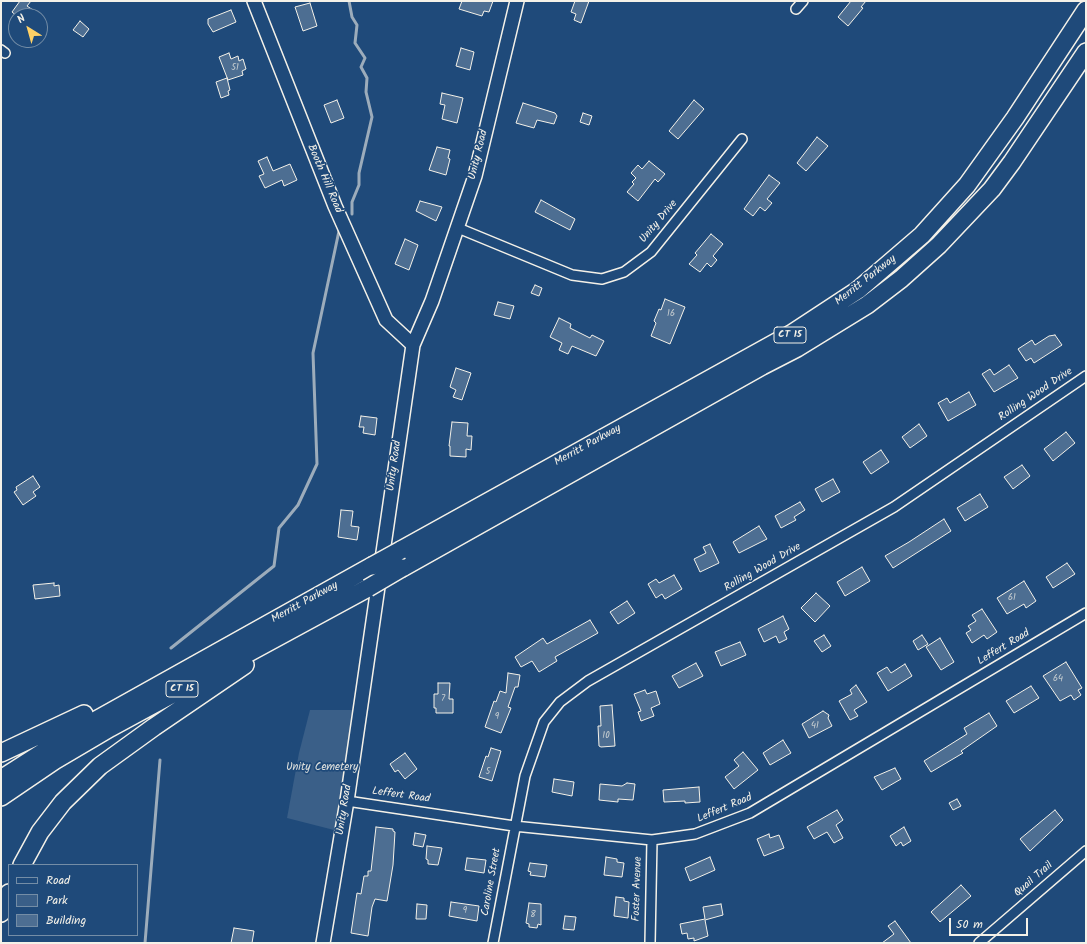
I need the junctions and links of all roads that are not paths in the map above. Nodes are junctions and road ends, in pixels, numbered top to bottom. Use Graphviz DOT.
graph roads {
  1 [pos="254,1"];
  2 [pos="517,1"];
  3 [pos="803,1"];
  4 [pos="796,9"];
  5 [pos="1086,10"];
  6 [pos="1086,52"];
  7 [pos="742,139"];
  8 [pos="458,228"];
  9 [pos="412,346"];
  10 [pos="1086,376"];
  11 [pos="326,611"];
  12 [pos="1086,613"];
  13 [pos="160,684"];
  14 [pos="1,753"];
  15 [pos="1,780"];
  16 [pos="1,797"];
  17 [pos="347,801"];
  18 [pos="514,826"];
  19 [pos="652,840"];
  20 [pos="1086,851"];
  21 [pos="23,864"];
  22 [pos="8,896"];
  23 [pos="1,913"];
  24 [pos="649,941"];
  25 [pos="323,943"];
  26 [pos="493,943"];
  27 [pos="979,943"];
  1 -- 9 [label="main road, Booth Hill Road"];
  2 -- 8 [label="main road, Unity Road"];
  3 -- 4 [label="street"];
  5 -- 13 [label="highway, Merritt Parkway / CT 15, bridge"];
  6 -- 11 [label="highway, Merritt Parkway / CT 15, bridge"];
  7 -- 8 [label="street, Unity Drive"];
  8 -- 9 [label="main road, Unity Road"];
  9 -- 17 [label="main road, Unity Road"];
  10 -- 18 [label="street, Rolling Wood Drive"];
  11 -- 16 [label="highway, Merritt Parkway / CT 15"];
  11 -- 21 [label="highway"];
  12 -- 19 [label="street, Leffert Road"];
  13 -- 14 [label="highway"];
  13 -- 15 [label="highway, Merritt Parkway / CT 15"];
  17 -- 18 [label="street, Leffert Road"];
  17 -- 25 [label="main road, Unity Road"];
  18 -- 19 [label="street, Leffert Road"];
  18 -- 26 [label="street, Caroline Street"];
  19 -- 24 [label="street, Foster Avenue"];
  20 -- 27 [label="street, Quail Trail"];
  22 -- 23 [label="highway"];
}
